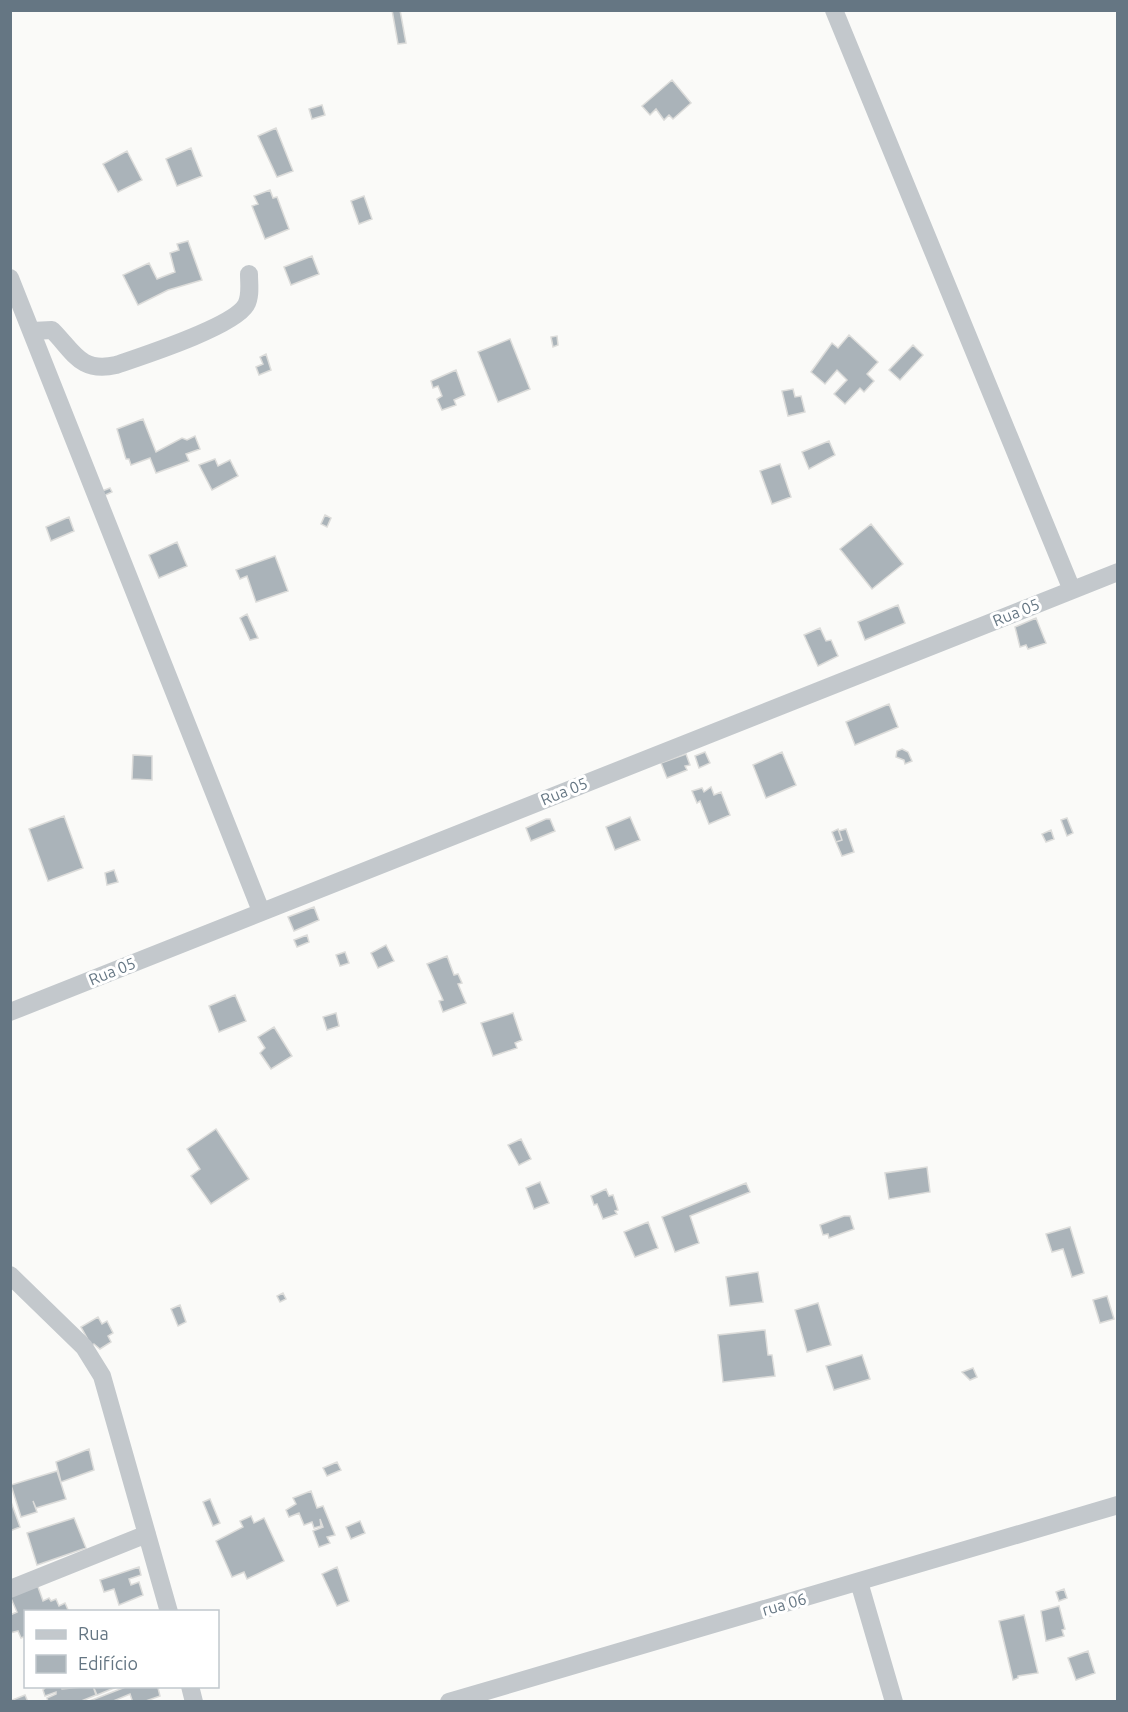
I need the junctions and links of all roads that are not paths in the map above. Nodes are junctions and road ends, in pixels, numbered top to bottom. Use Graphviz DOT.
graph roads {
  1 [pos="834,10"];
  2 [pos="249,274"];
  3 [pos="10,279"];
  4 [pos="32,331"];
  5 [pos="1118,572"];
  6 [pos="1072,590"];
  7 [pos="261,911"];
  8 [pos="10,1012"];
  9 [pos="10,1275"];
  10 [pos="1118,1505"];
  11 [pos="147,1534"];
  12 [pos="859,1582"];
  13 [pos="10,1588"];
  14 [pos="169,1610"];
  15 [pos="449,1701"];
  16 [pos="894,1701"];
  1 -- 6 [label="street"];
  2 -- 4 [label="street"];
  3 -- 4 [label="street"];
  4 -- 7 [label="street"];
  5 -- 6 [label="street, Rua 05"];
  6 -- 7 [label="street, Rua 05"];
  7 -- 8 [label="street, Rua 05"];
  9 -- 11 [label="street"];
  10 -- 12 [label="street, rua 06"];
  11 -- 13 [label="street"];
  11 -- 14 [label="street"];
  12 -- 15 [label="street, rua 06"];
  12 -- 16 [label="street"];
}
